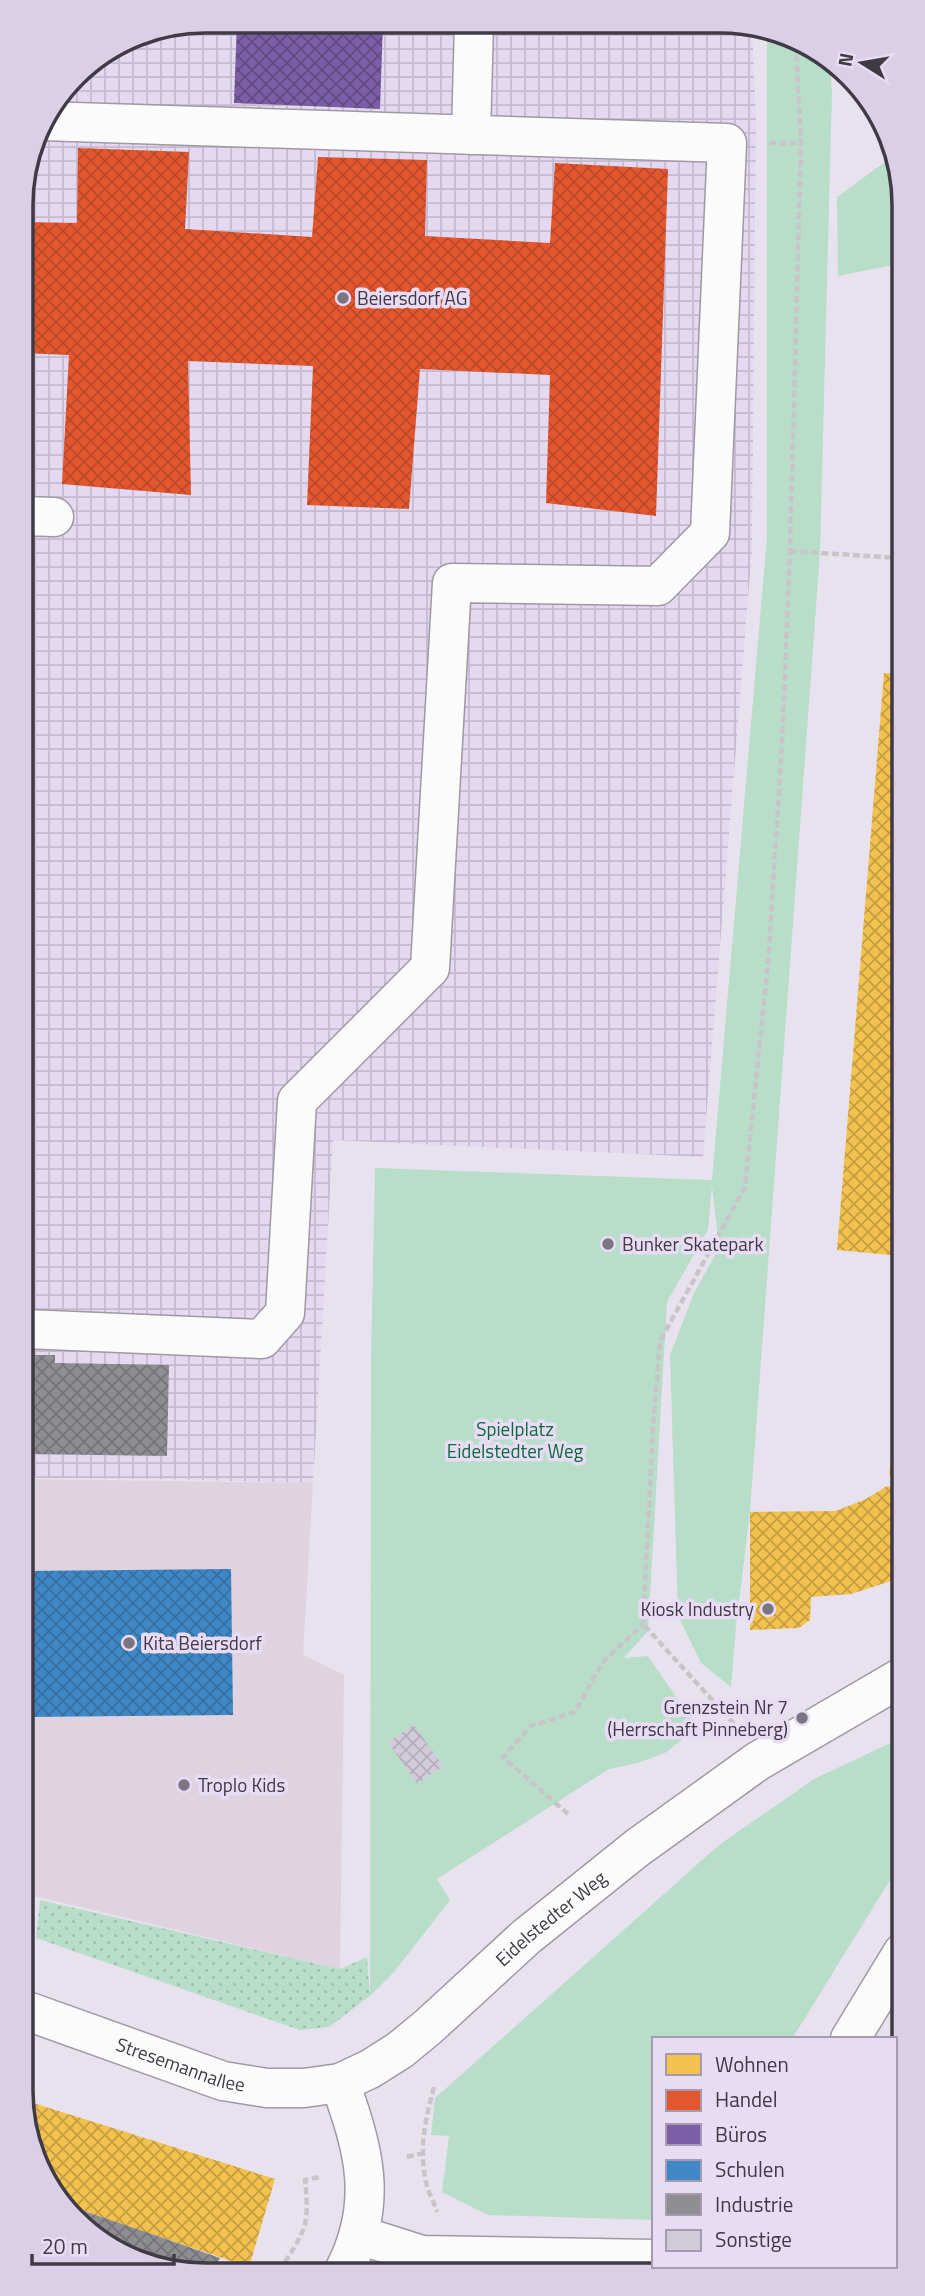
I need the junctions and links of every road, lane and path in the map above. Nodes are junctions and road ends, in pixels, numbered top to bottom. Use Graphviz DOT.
graph roads {
  1 [pos="474,33"];
  2 [pos="796,51"];
  3 [pos="55,121"];
  4 [pos="471,135"];
  5 [pos="790,551"];
  6 [pos="892,558"];
  7 [pos="33,1329"];
  8 [pos="643,1624"];
  9 [pos="891,1683"];
  10 [pos="729,1720"];
  11 [pos="568,1814"];
  12 [pos="891,1972"];
  13 [pos="33,2013"];
  14 [pos="851,2037"];
  15 [pos="340,2083"];
  16 [pos="434,2087"];
  17 [pos="423,2153"];
  18 [pos="406,2157"];
  19 [pos="320,2177"];
  20 [pos="438,2211"];
  21 [pos="359,2235"];
  22 [pos="652,2259"];
  23 [pos="284,2263"];
  24 [pos="347,2263"];
  1 -- 4 [label="street"];
  2 -- 5 [label="path"];
  3 -- 4 [label="street"];
  4 -- 7 [label="street"];
  5 -- 6 [label="path"];
  5 -- 8 [label="path"];
  8 -- 10 [label="path"];
  8 -- 11 [label="path"];
  9 -- 15 [label="street, Eidelstedter Weg"];
  12 -- 14 [label="street"];
  13 -- 15 [label="street, Stresemannallee"];
  15 -- 21 [label="street"];
  16 -- 17 [label="path"];
  17 -- 18 [label="path"];
  17 -- 20 [label="path"];
  19 -- 23 [label="path"];
  21 -- 22 [label="street"];
  21 -- 24 [label="street"];
}
